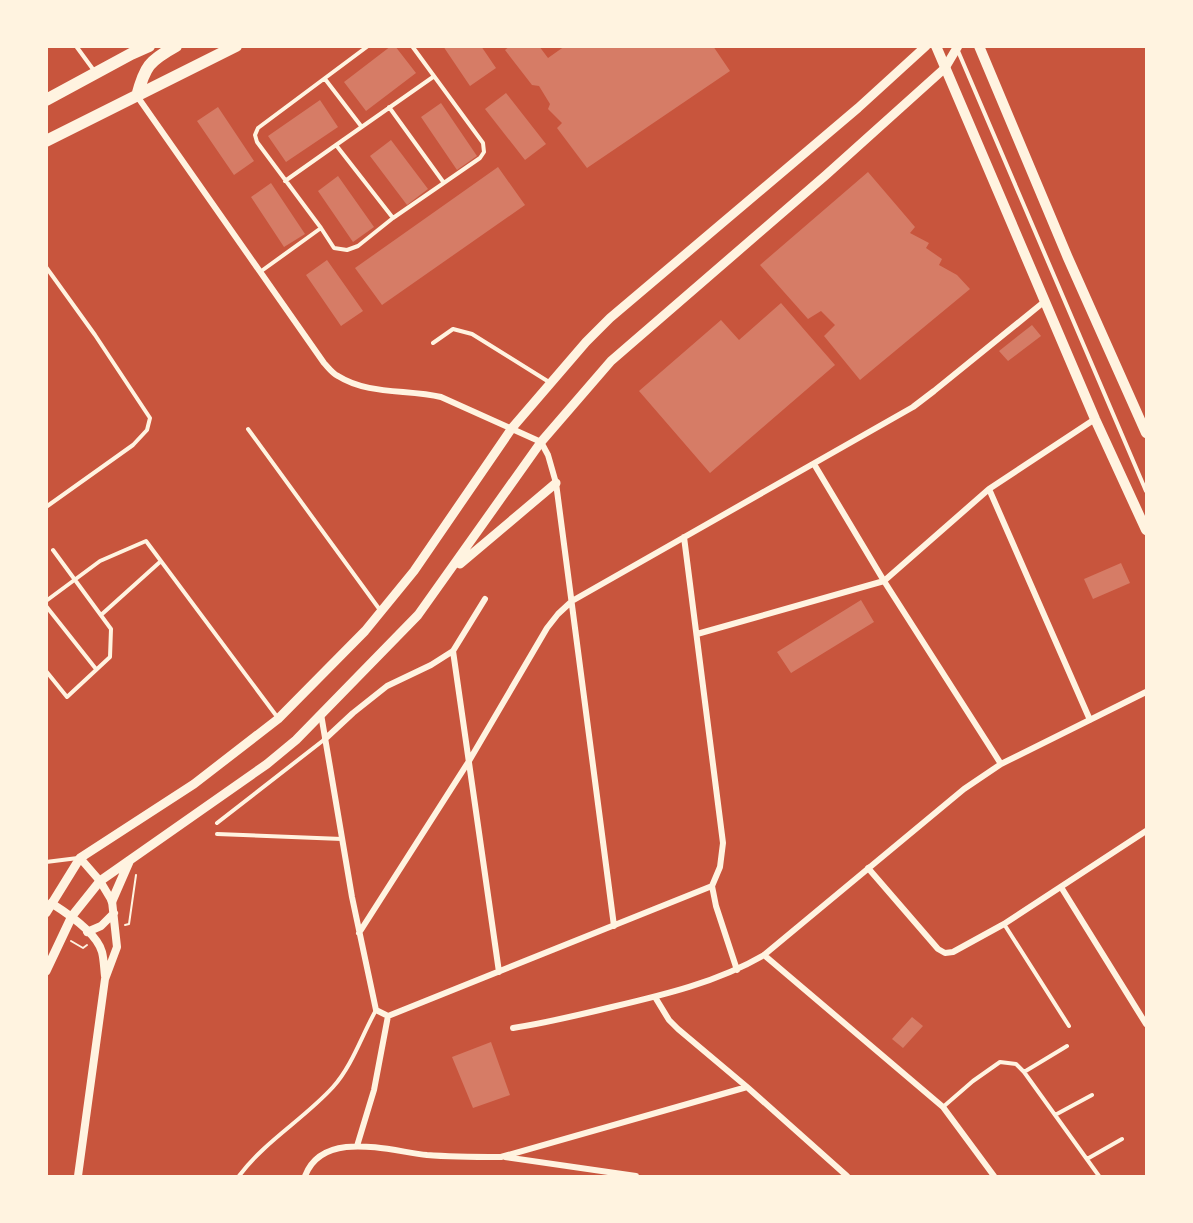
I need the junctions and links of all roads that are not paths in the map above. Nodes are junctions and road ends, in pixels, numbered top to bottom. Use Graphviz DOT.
graph roads {
  1 [pos="76,46"];
  2 [pos="148,46"];
  3 [pos="176,46"];
  4 [pos="236,46"];
  5 [pos="368,46"];
  6 [pos="412,46"];
  7 [pos="926,46"];
  8 [pos="936,46"];
  9 [pos="979,46"];
  10 [pos="957,47"];
  11 [pos="945,68"];
  12 [pos="96,73"];
  13 [pos="433,77"];
  14 [pos="325,79"];
  15 [pos="137,96"];
  16 [pos="46,100"];
  17 [pos="389,107"];
  18 [pos="361,126"];
  19 [pos="46,141"];
  20 [pos="336,145"];
  21 [pos="285,181"];
  22 [pos="444,183"];
  23 [pos="393,218"];
  24 [pos="321,228"];
  25 [pos="46,267"];
  26 [pos="260,272"];
  27 [pos="1045,300"];
  28 [pos="433,343"];
  29 [pos="550,383"];
  30 [pos="1095,419"];
  31 [pos="512,428"];
  32 [pos="248,429"];
  33 [pos="1146,433"];
  34 [pos="541,442"];
  35 [pos="814,464"];
  36 [pos="556,483"];
  37 [pos="989,489"];
  38 [pos="1146,491"];
  39 [pos="46,507"];
  40 [pos="1146,530"];
  41 [pos="684,537"];
  42 [pos="53,550"];
  43 [pos="161,561"];
  44 [pos="449,573"];
  45 [pos="75,580"];
  46 [pos="884,581"];
  47 [pos="485,599"];
  48 [pos="46,601"];
  49 [pos="572,601"];
  50 [pos="46,606"];
  51 [pos="381,613"];
  52 [pos="101,615"];
  53 [pos="697,634"];
  54 [pos="453,651"];
  55 [pos="96,670"];
  56 [pos="46,671"];
  57 [pos="1146,692"];
  58 [pos="321,714"];
  59 [pos="278,719"];
  60 [pos="1090,720"];
  61 [pos="325,739"];
  62 [pos="469,761"];
  63 [pos="1001,764"];
  64 [pos="217,823"];
  65 [pos="1146,831"];
  66 [pos="217,834"];
  67 [pos="342,839"];
  68 [pos="80,858"];
  69 [pos="129,861"];
  70 [pos="46,862"];
  71 [pos="868,868"];
  72 [pos="100,881"];
  73 [pos="712,886"];
  74 [pos="1061,887"];
  75 [pos="112,901"];
  76 [pos="49,902"];
  77 [pos="46,913"];
  78 [pos="114,913"];
  79 [pos="72,916"];
  80 [pos="1004,924"];
  81 [pos="614,926"];
  82 [pos="87,932"];
  83 [pos="359,933"];
  84 [pos="764,955"];
  85 [pos="737,970"];
  86 [pos="46,971"];
  87 [pos="499,972"];
  88 [pos="105,979"];
  89 [pos="655,997"];
  90 [pos="376,1010"];
  91 [pos="388,1016"];
  92 [pos="1146,1024"];
  93 [pos="1069,1026"];
  94 [pos="513,1028"];
  95 [pos="1067,1046"];
  96 [pos="1024,1072"];
  97 [pos="747,1087"];
  98 [pos="1092,1095"];
  99 [pos="943,1107"];
  100 [pos="1055,1115"];
  101 [pos="1122,1139"];
  102 [pos="357,1146"];
  103 [pos="501,1157"];
  104 [pos="1087,1159"];
  105 [pos="78,1176"];
  106 [pos="239,1176"];
  107 [pos="305,1176"];
  108 [pos="636,1176"];
  109 [pos="847,1176"];
  110 [pos="994,1176"];
  111 [pos="1100,1176"];
  1 -- 12 [label="lane"];
  2 -- 12 [label="highway"];
  3 -- 15 [label="highway"];
  4 -- 15 [label="highway"];
  5 -- 14 [label="lane"];
  6 -- 13 [label="lane"];
  7 -- 29 [label="main road"];
  8 -- 11 [label="main road"];
  9 -- 33 [label="main road"];
  10 -- 11 [label="main road"];
  10 -- 38 [label="lane"];
  11 -- 27 [label="main road"];
  11 -- 34 [label="main road"];
  12 -- 16 [label="highway"];
  13 -- 17 [label="lane"];
  13 -- 22 [label="lane"];
  14 -- 18 [label="lane"];
  14 -- 21 [label="lane"];
  15 -- 19 [label="highway"];
  15 -- 26 [label="street"];
  17 -- 18 [label="lane"];
  17 -- 22 [label="lane"];
  18 -- 20 [label="lane"];
  20 -- 21 [label="lane"];
  20 -- 23 [label="lane"];
  21 -- 24 [label="lane"];
  22 -- 23 [label="lane"];
  23 -- 24 [label="lane"];
  24 -- 26 [label="lane"];
  25 -- 39 [label="lane"];
  26 -- 31 [label="street"];
  27 -- 30 [label="main road"];
  27 -- 35 [label="street"];
  28 -- 29 [label="lane"];
  29 -- 31 [label="main road"];
  30 -- 37 [label="street"];
  30 -- 40 [label="main road"];
  31 -- 34 [label="street"];
  31 -- 51 [label="main road"];
  32 -- 51 [label="lane"];
  34 -- 36 [label="street"];
  34 -- 44 [label="main road"];
  35 -- 41 [label="street"];
  35 -- 46 [label="street"];
  36 -- 44 [label="main road"];
  36 -- 49 [label="street"];
  37 -- 46 [label="street"];
  37 -- 60 [label="street"];
  41 -- 49 [label="street"];
  41 -- 53 [label="street"];
  42 -- 45 [label="lane"];
  43 -- 45 [label="lane"];
  43 -- 52 [label="lane"];
  43 -- 59 [label="lane"];
  44 -- 58 [label="main road"];
  45 -- 48 [label="lane"];
  45 -- 52 [label="lane"];
  46 -- 53 [label="street"];
  46 -- 63 [label="street"];
  47 -- 54 [label="street"];
  49 -- 62 [label="street"];
  49 -- 81 [label="street"];
  50 -- 55 [label="lane"];
  51 -- 59 [label="main road"];
  52 -- 55 [label="lane"];
  53 -- 73 [label="street"];
  54 -- 61 [label="street"];
  54 -- 62 [label="street"];
  55 -- 56 [label="lane"];
  57 -- 60 [label="street"];
  58 -- 61 [label="street"];
  58 -- 69 [label="main road"];
  59 -- 68 [label="main road"];
  60 -- 63 [label="street"];
  61 -- 64 [label="lane"];
  61 -- 67 [label="street"];
  62 -- 83 [label="street"];
  62 -- 87 [label="street"];
  63 -- 71 [label="street"];
  65 -- 74 [label="street"];
  66 -- 67 [label="lane"];
  67 -- 83 [label="street"];
  68 -- 70 [label="lane"];
  68 -- 72 [label="street"];
  68 -- 76 [label="main road"];
  69 -- 72 [label="main road"];
  69 -- 75 [label="main road"];
  71 -- 80 [label="street"];
  71 -- 84 [label="street"];
  72 -- 75 [label="street"];
  72 -- 79 [label="main road"];
  73 -- 81 [label="street"];
  73 -- 85 [label="street"];
  74 -- 80 [label="street"];
  74 -- 92 [label="street"];
  75 -- 78 [label="street"];
  76 -- 77 [label="main road"];
  76 -- 79 [label="street"];
  78 -- 82 [label="street"];
  78 -- 88 [label="street"];
  79 -- 82 [label="street"];
  79 -- 86 [label="main road"];
  80 -- 93 [label="lane"];
  81 -- 87 [label="street"];
  82 -- 88 [label="street"];
  83 -- 90 [label="street"];
  84 -- 85 [label="street"];
  84 -- 99 [label="street"];
  85 -- 89 [label="street"];
  87 -- 91 [label="street"];
  88 -- 105 [label="street"];
  89 -- 94 [label="street"];
  89 -- 97 [label="street"];
  90 -- 91 [label="street"];
  90 -- 106 [label="lane"];
  91 -- 102 [label="street"];
  95 -- 96 [label="lane"];
  96 -- 99 [label="lane"];
  96 -- 100 [label="lane"];
  97 -- 103 [label="street"];
  97 -- 109 [label="street"];
  98 -- 100 [label="lane"];
  99 -- 110 [label="street"];
  100 -- 104 [label="lane"];
  101 -- 104 [label="lane"];
  102 -- 103 [label="street"];
  102 -- 107 [label="street"];
  103 -- 108 [label="street"];
  104 -- 111 [label="lane"];
}
